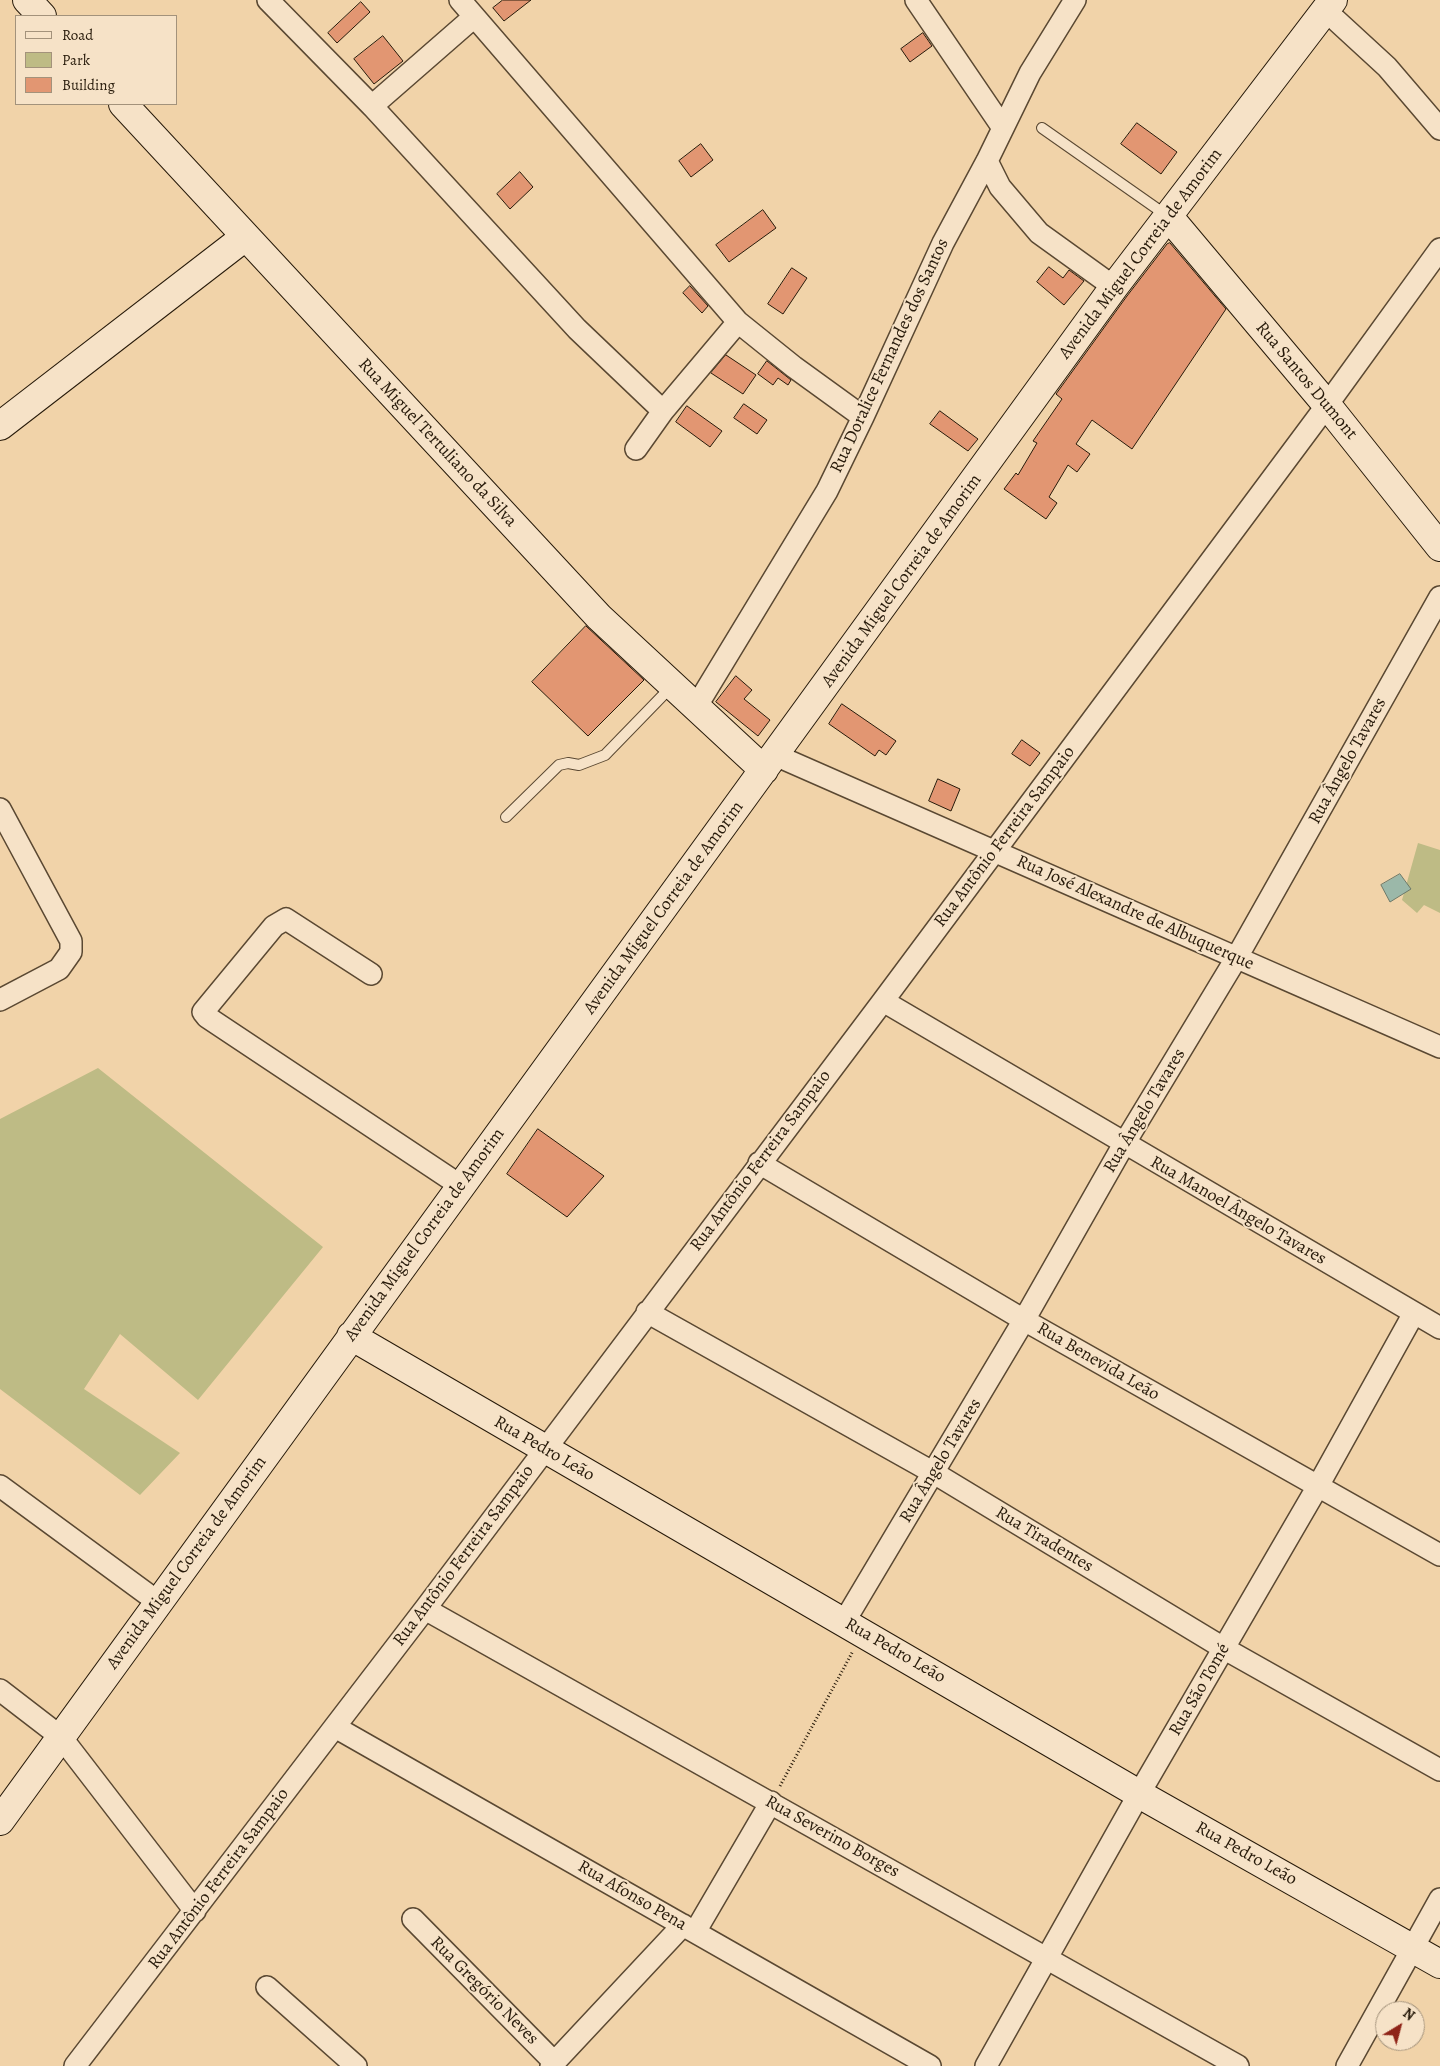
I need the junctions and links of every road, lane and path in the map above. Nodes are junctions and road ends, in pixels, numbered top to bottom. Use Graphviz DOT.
graph roads {
  1 [pos="27,0"];
  2 [pos="268,0"];
  3 [pos="460,0"];
  4 [pos="916,0"];
  5 [pos="1075,0"];
  6 [pos="1329,5"];
  7 [pos="41,15"];
  8 [pos="474,17"];
  9 [pos="124,105"];
  10 [pos="372,106"];
  11 [pos="1003,128"];
  12 [pos="1042,128"];
  13 [pos="1440,129"];
  14 [pos="987,161"];
  15 [pos="1169,217"];
  16 [pos="245,236"];
  17 [pos="1440,249"];
  18 [pos="1114,287"];
  19 [pos="738,322"];
  20 [pos="1326,405"];
  21 [pos="664,411"];
  22 [pos="863,418"];
  23 [pos="0,426"];
  24 [pos="636,449"];
  25 [pos="1440,547"];
  26 [pos="1440,597"];
  27 [pos="673,685"];
  28 [pos="696,707"];
  29 [pos="770,763"];
  30 [pos="0,809"];
  31 [pos="506,817"];
  32 [pos="994,851"];
  33 [pos="1237,957"];
  34 [pos="371,974"];
  35 [pos="0,1000"];
  36 [pos="883,1001"];
  37 [pos="1440,1047"];
  38 [pos="1124,1144"];
  39 [pos="758,1163"];
  40 [pos="461,1186"];
  41 [pos="647,1312"];
  42 [pos="1414,1313"];
  43 [pos="1024,1320"];
  44 [pos="1440,1328"];
  45 [pos="352,1336"];
  46 [pos="544,1449"];
  47 [pos="934,1473"];
  48 [pos="0,1486"];
  49 [pos="1318,1486"];
  50 [pos="1440,1555"];
  51 [pos="158,1602"];
  52 [pos="425,1609"];
  53 [pos="854,1628"];
  54 [pos="1224,1649"];
  55 [pos="0,1690"];
  56 [pos="335,1727"];
  57 [pos="62,1737"];
  58 [pos="1440,1770"];
  59 [pos="1139,1794"];
  60 [pos="771,1802"];
  61 [pos="0,1821"];
  62 [pos="1440,1899"];
  63 [pos="195,1910"];
  64 [pos="413,1919"];
  65 [pos="689,1929"];
  66 [pos="1412,1948"];
  67 [pos="1048,1958"];
  68 [pos="1440,1964"];
  69 [pos="267,1987"];
  70 [pos="553,2064"];
  71 [pos="75,2066"];
  72 [pos="356,2066"];
  73 [pos="930,2066"];
  74 [pos="986,2066"];
  75 [pos="1238,2066"];
  76 [pos="1347,2066"];
  1 -- 7 [label="street"];
  2 -- 10 [label="street"];
  3 -- 8 [label="street"];
  4 -- 11 [label="street"];
  5 -- 11 [label="street, Rua Doralice Fernandes dos Santos"];
  6 -- 13 [label="street"];
  6 -- 15 [label="street, Avenida Miguel Correia de Amorim"];
  8 -- 10 [label="street"];
  8 -- 19 [label="street"];
  9 -- 16 [label="street, Rua Miguel Tertuliano da Silva"];
  10 -- 21 [label="street"];
  11 -- 14 [label="street, Rua Doralice Fernandes dos Santos"];
  12 -- 15 [label="lane"];
  14 -- 18 [label="street"];
  14 -- 22 [label="street, Rua Doralice Fernandes dos Santos"];
  15 -- 18 [label="street, Avenida Miguel Correia de Amorim"];
  15 -- 20 [label="street, Rua Santos Dumont"];
  16 -- 23 [label="street"];
  16 -- 27 [label="street, Rua Miguel Tertuliano da Silva"];
  17 -- 20 [label="street, Rua Antônio Ferreira Sampaio"];
  18 -- 29 [label="street, Avenida Miguel Correia de Amorim"];
  19 -- 21 [label="street"];
  19 -- 22 [label="street"];
  20 -- 25 [label="street, Rua Santos Dumont"];
  20 -- 32 [label="street, Rua Antônio Ferreira Sampaio"];
  21 -- 24 [label="street"];
  22 -- 28 [label="street, Rua Doralice Fernandes dos Santos"];
  26 -- 33 [label="street, Rua Ângelo Tavares"];
  27 -- 28 [label="street, Rua Miguel Tertuliano da Silva"];
  27 -- 31 [label="lane"];
  28 -- 29 [label="street, Rua Miguel Tertuliano da Silva"];
  29 -- 32 [label="street, Rua José Alexandre de Albuquerque"];
  29 -- 40 [label="street, Avenida Miguel Correia de Amorim"];
  30 -- 35 [label="street"];
  32 -- 33 [label="street, Rua José Alexandre de Albuquerque"];
  32 -- 36 [label="street, Rua Antônio Ferreira Sampaio"];
  33 -- 37 [label="street, Rua José Alexandre de Albuquerque"];
  33 -- 38 [label="street, Rua Ângelo Tavares"];
  34 -- 40 [label="street"];
  36 -- 38 [label="street, Rua Manoel Ângelo Tavares"];
  36 -- 39 [label="street, Rua Antônio Ferreira Sampaio"];
  38 -- 42 [label="street, Rua Manoel Ângelo Tavares"];
  38 -- 43 [label="street, Rua Ângelo Tavares"];
  39 -- 41 [label="street, Rua Antônio Ferreira Sampaio"];
  39 -- 43 [label="street, Rua Benevida Leão"];
  40 -- 45 [label="street, Avenida Miguel Correia de Amorim"];
  41 -- 46 [label="street, Rua Antônio Ferreira Sampaio"];
  41 -- 47 [label="street, Rua Tiradentes"];
  42 -- 44 [label="street, Rua Manoel Ângelo Tavares"];
  42 -- 49 [label="street, Rua São Tomé"];
  43 -- 47 [label="street, Rua Ângelo Tavares"];
  43 -- 49 [label="street, Rua Benevida Leão"];
  45 -- 46 [label="street, Rua Pedro Leão"];
  45 -- 51 [label="street, Avenida Miguel Correia de Amorim"];
  46 -- 52 [label="street, Rua Antônio Ferreira Sampaio"];
  46 -- 53 [label="street, Rua Pedro Leão"];
  47 -- 53 [label="street, Rua Ângelo Tavares"];
  47 -- 54 [label="street, Rua Tiradentes"];
  48 -- 51 [label="street"];
  49 -- 50 [label="street, Rua Benevida Leão"];
  49 -- 54 [label="street, Rua São Tomé"];
  51 -- 57 [label="street, Avenida Miguel Correia de Amorim"];
  52 -- 56 [label="street, Rua Antônio Ferreira Sampaio"];
  52 -- 60 [label="street, Rua Severino Borges"];
  53 -- 59 [label="street, Rua Pedro Leão"];
  53 -- 60 [label="path"];
  54 -- 58 [label="street, Rua Tiradentes"];
  54 -- 59 [label="street, Rua São Tomé"];
  55 -- 57 [label="street"];
  56 -- 63 [label="street, Rua Antônio Ferreira Sampaio"];
  56 -- 65 [label="street, Rua Afonso Pena"];
  57 -- 61 [label="street, Avenida Miguel Correia de Amorim"];
  57 -- 63 [label="street"];
  59 -- 66 [label="street, Rua Pedro Leão"];
  59 -- 67 [label="street, Rua São Tomé"];
  60 -- 65 [label="street"];
  60 -- 67 [label="street, Rua Severino Borges"];
  62 -- 66 [label="street"];
  63 -- 71 [label="street, Rua Antônio Ferreira Sampaio"];
  64 -- 70 [label="street, Rua Gregório Neves"];
  65 -- 70 [label="street"];
  65 -- 73 [label="street, Rua Afonso Pena"];
  66 -- 68 [label="street, Rua Pedro Leão"];
  66 -- 76 [label="street"];
  67 -- 74 [label="street, Rua São Tomé"];
  67 -- 75 [label="street, Rua Severino Borges"];
  69 -- 72 [label="street"];
}
